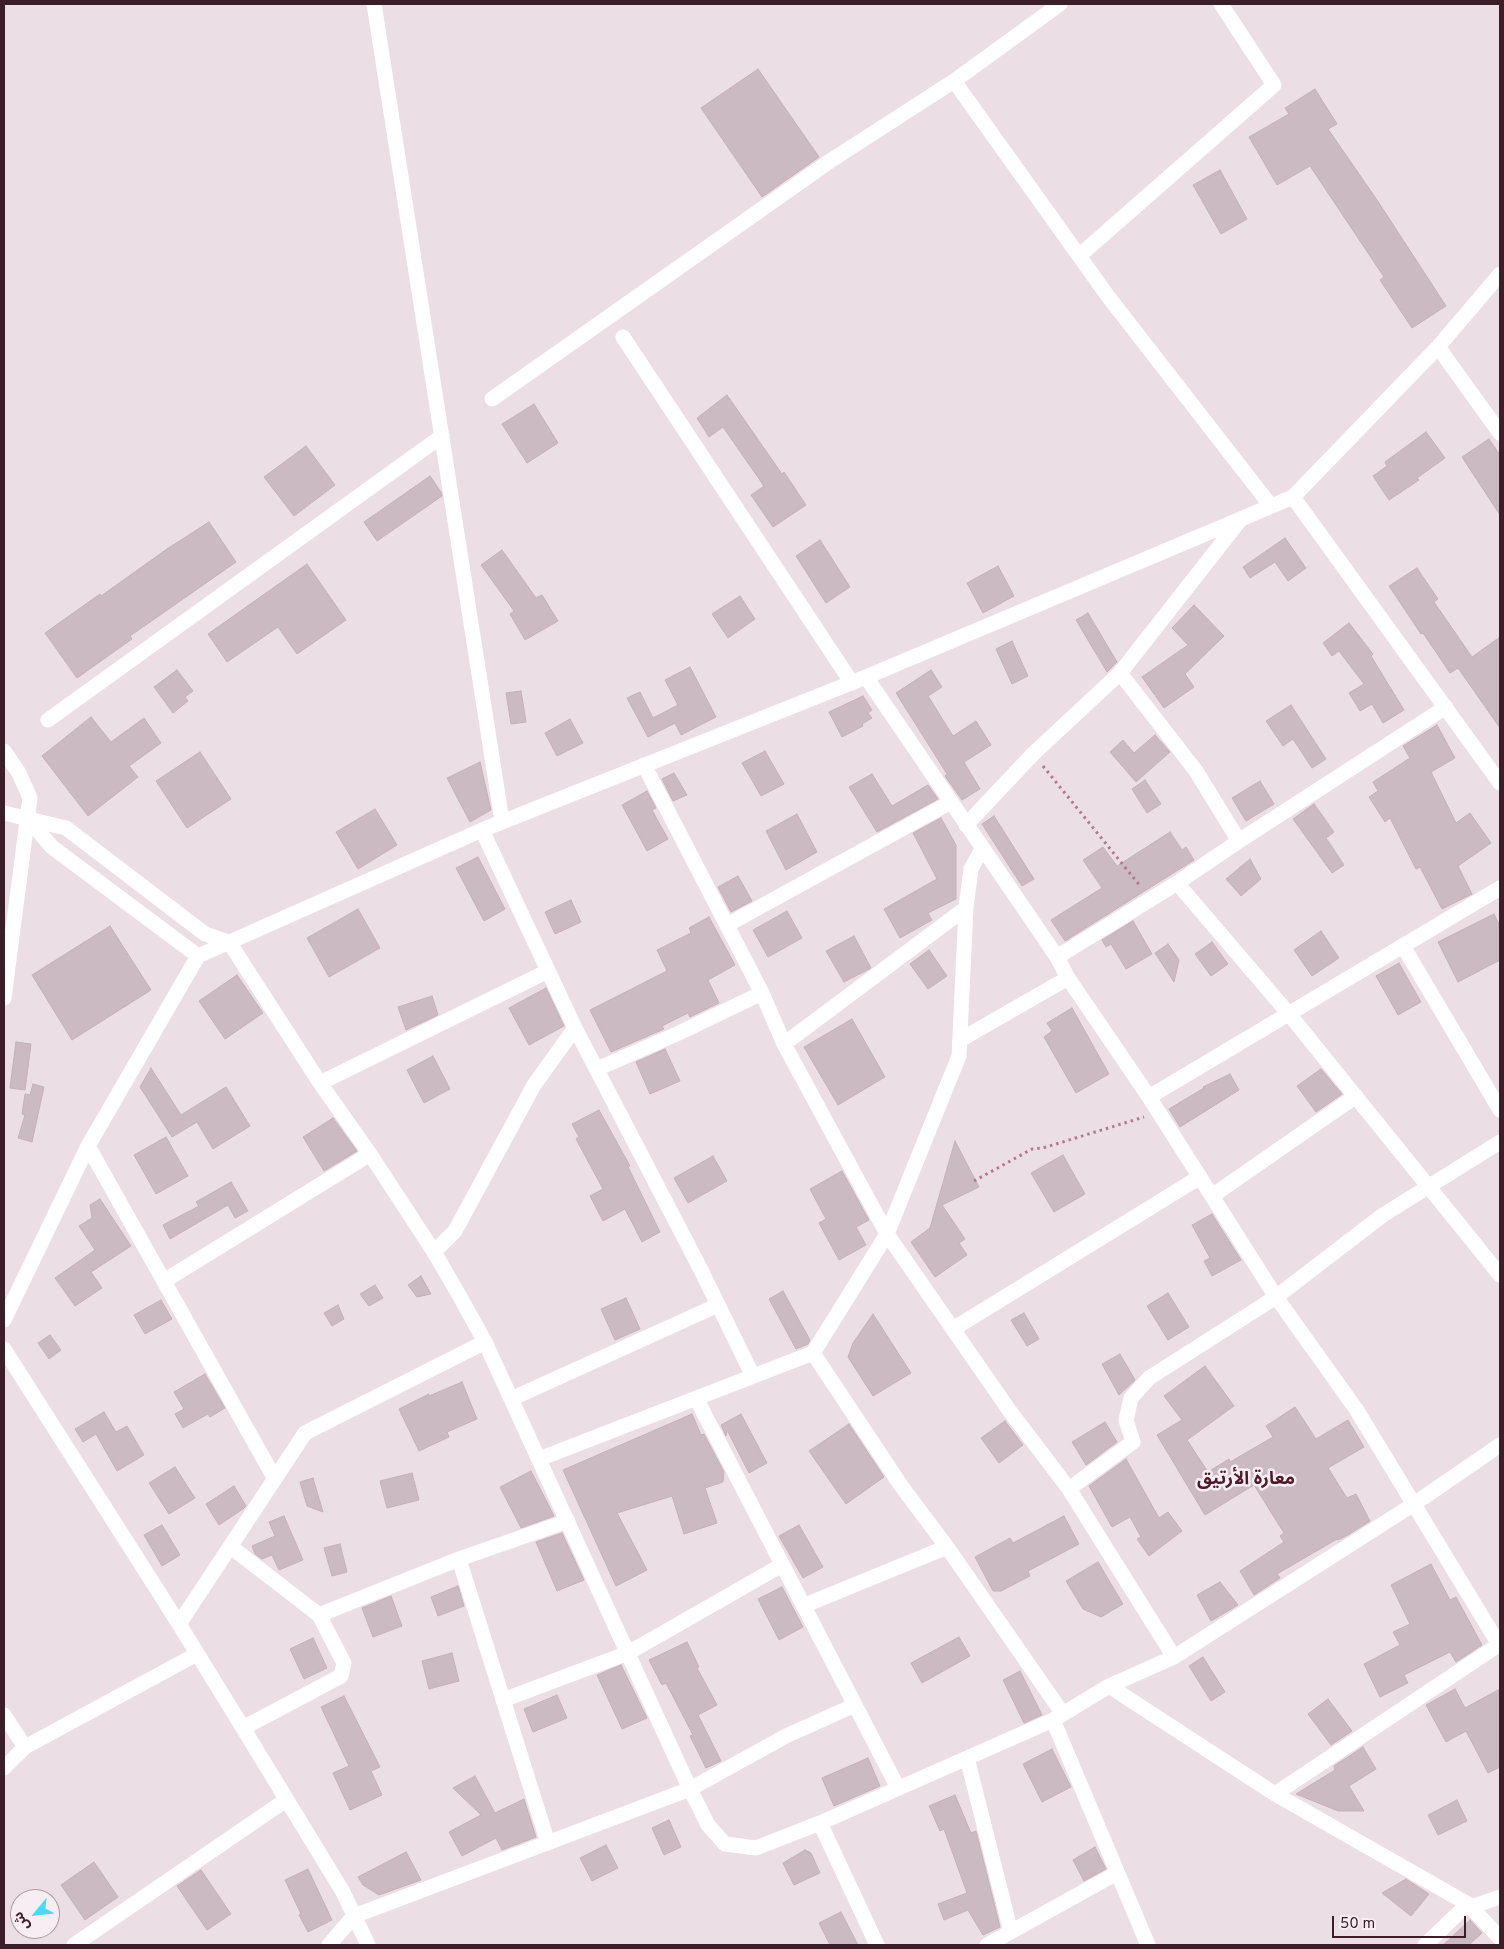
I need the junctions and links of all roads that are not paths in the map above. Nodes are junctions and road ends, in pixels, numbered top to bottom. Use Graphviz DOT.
graph roads {
  1 [pos="374,4"];
  2 [pos="1060,4"];
  3 [pos="1221,4"];
  4 [pos="1046,8"];
  5 [pos="954,81"];
  6 [pos="1079,256"];
  7 [pos="1500,274"];
  8 [pos="623,337"];
  9 [pos="1438,346"];
  10 [pos="492,399"];
  11 [pos="1499,427"];
  12 [pos="442,436"];
  13 [pos="1293,497"];
  14 [pos="1271,506"];
  15 [pos="1241,519"];
  16 [pos="1120,673"];
  17 [pos="859,680"];
  18 [pos="1446,707"];
  19 [pos="48,720"];
  20 [pos="4,751"];
  21 [pos="644,765"];
  22 [pos="1500,783"];
  23 [pos="951,802"];
  24 [pos="4,812"];
  25 [pos="28,819"];
  26 [pos="502,821"];
  27 [pos="966,824"];
  28 [pos="482,830"];
  29 [pos="1239,841"];
  30 [pos="982,848"];
  31 [pos="1176,883"];
  32 [pos="1500,888"];
  33 [pos="966,908"];
  34 [pos="727,925"];
  35 [pos="229,942"];
  36 [pos="1403,946"];
  37 [pos="198,956"];
  38 [pos="1057,957"];
  39 [pos="548,971"];
  40 [pos="1068,978"];
  41 [pos="762,993"];
  42 [pos="4,998"];
  43 [pos="1290,1014"];
  44 [pos="575,1028"];
  45 [pos="960,1040"];
  46 [pos="784,1044"];
  47 [pos="597,1069"];
  48 [pos="320,1083"];
  49 [pos="1356,1096"];
  50 [pos="1149,1097"];
  51 [pos="1500,1110"];
  52 [pos="1500,1142"];
  53 [pos="88,1146"];
  54 [pos="370,1154"];
  55 [pos="1200,1177"];
  56 [pos="1429,1187"];
  57 [pos="1212,1196"];
  58 [pos="887,1234"];
  59 [pos="434,1252"];
  60 [pos="1500,1275"];
  61 [pos="164,1281"];
  62 [pos="1276,1296"];
  63 [pos="718,1305"];
  64 [pos="4,1320"];
  65 [pos="953,1329"];
  66 [pos="485,1342"];
  67 [pos="4,1349"];
  68 [pos="813,1353"];
  69 [pos="753,1376"];
  70 [pos="696,1398"];
  71 [pos="511,1399"];
  72 [pos="1500,1445"];
  73 [pos="539,1459"];
  74 [pos="275,1480"];
  75 [pos="1069,1489"];
  76 [pos="1414,1504"];
  77 [pos="568,1521"];
  78 [pos="231,1547"];
  79 [pos="947,1547"];
  80 [pos="459,1559"];
  81 [pos="782,1565"];
  82 [pos="803,1606"];
  83 [pos="319,1615"];
  84 [pos="179,1624"];
  85 [pos="1500,1645"];
  86 [pos="628,1652"];
  87 [pos="197,1654"];
  88 [pos="1174,1657"];
  89 [pos="1109,1686"];
  90 [pos="503,1700"];
  91 [pos="855,1705"];
  92 [pos="4,1715"];
  93 [pos="1058,1717"];
  94 [pos="243,1728"];
  95 [pos="25,1747"];
  96 [pos="968,1758"];
  97 [pos="4,1768"];
  98 [pos="898,1788"];
  99 [pos="690,1789"];
  100 [pos="1275,1794"];
  101 [pos="286,1800"];
  102 [pos="820,1822"];
  103 [pos="548,1843"];
  104 [pos="1117,1873"];
  105 [pos="1500,1897"];
  106 [pos="1470,1905"];
  107 [pos="354,1916"];
  108 [pos="1011,1932"];
  109 [pos="1500,1938"];
  110 [pos="74,1945"];
  111 [pos="329,1945"];
  112 [pos="368,1945"];
  113 [pos="876,1945"];
  114 [pos="987,1945"];
  115 [pos="1148,1945"];
  116 [pos="1425,1945"];
  1 -- 12 [label="street"];
  2 -- 4 [label="street"];
  3 -- 6 [label="street"];
  4 -- 5 [label="street"];
  5 -- 6 [label="street"];
  5 -- 10 [label="street"];
  6 -- 14 [label="street"];
  7 -- 9 [label="street"];
  8 -- 17 [label="street"];
  9 -- 11 [label="street"];
  9 -- 13 [label="street"];
  12 -- 19 [label="street"];
  12 -- 26 [label="street"];
  13 -- 14 [label="street"];
  13 -- 18 [label="street"];
  14 -- 15 [label="street"];
  15 -- 16 [label="street"];
  15 -- 17 [label="street"];
  16 -- 27 [label="street"];
  16 -- 29 [label="street"];
  17 -- 21 [label="street"];
  17 -- 23 [label="street"];
  18 -- 22 [label="street"];
  18 -- 29 [label="street"];
  20 -- 25 [label="street"];
  21 -- 26 [label="street"];
  21 -- 34 [label="street"];
  23 -- 27 [label="street"];
  23 -- 34 [label="street"];
  24 -- 25 [label="street"];
  25 -- 35 [label="street"];
  25 -- 37 [label="street"];
  25 -- 42 [label="street"];
  26 -- 28 [label="street"];
  27 -- 30 [label="street"];
  28 -- 35 [label="street"];
  28 -- 39 [label="street"];
  29 -- 31 [label="street"];
  30 -- 33 [label="street"];
  30 -- 38 [label="street"];
  31 -- 38 [label="street"];
  31 -- 43 [label="street"];
  32 -- 36 [label="street"];
  33 -- 45 [label="street"];
  33 -- 46 [label="street"];
  34 -- 41 [label="street"];
  35 -- 37 [label="street"];
  35 -- 48 [label="street"];
  36 -- 43 [label="street"];
  36 -- 51 [label="street"];
  37 -- 53 [label="street"];
  38 -- 40 [label="street"];
  39 -- 44 [label="street"];
  39 -- 48 [label="street"];
  40 -- 45 [label="street"];
  40 -- 50 [label="street"];
  41 -- 46 [label="street"];
  41 -- 47 [label="street"];
  43 -- 49 [label="street"];
  43 -- 50 [label="street"];
  44 -- 47 [label="street"];
  44 -- 59 [label="street"];
  45 -- 58 [label="street"];
  46 -- 58 [label="street"];
  47 -- 63 [label="street"];
  48 -- 54 [label="street"];
  49 -- 56 [label="street"];
  49 -- 57 [label="street"];
  50 -- 55 [label="street"];
  52 -- 56 [label="street"];
  53 -- 61 [label="street"];
  53 -- 64 [label="street"];
  54 -- 59 [label="street"];
  54 -- 61 [label="street"];
  55 -- 57 [label="street"];
  55 -- 65 [label="street"];
  56 -- 60 [label="street"];
  56 -- 62 [label="street"];
  57 -- 62 [label="street"];
  58 -- 65 [label="street"];
  58 -- 68 [label="street"];
  59 -- 66 [label="street"];
  61 -- 74 [label="street"];
  62 -- 75 [label="street"];
  62 -- 76 [label="street"];
  63 -- 69 [label="street"];
  63 -- 71 [label="street"];
  65 -- 75 [label="street"];
  66 -- 71 [label="street"];
  66 -- 74 [label="street"];
  67 -- 84 [label="street"];
  68 -- 69 [label="street"];
  68 -- 79 [label="street"];
  69 -- 70 [label="street"];
  70 -- 73 [label="street"];
  70 -- 81 [label="street"];
  71 -- 73 [label="street"];
  72 -- 76 [label="street"];
  73 -- 77 [label="street"];
  74 -- 78 [label="street"];
  75 -- 88 [label="street"];
  76 -- 85 [label="street"];
  76 -- 88 [label="street"];
  77 -- 80 [label="street"];
  77 -- 86 [label="street"];
  78 -- 83 [label="street"];
  78 -- 84 [label="street"];
  79 -- 82 [label="street"];
  79 -- 93 [label="street"];
  80 -- 83 [label="street"];
  80 -- 90 [label="street"];
  81 -- 82 [label="street"];
  81 -- 86 [label="street"];
  82 -- 91 [label="street"];
  83 -- 94 [label="street"];
  84 -- 87 [label="street"];
  85 -- 100 [label="street"];
  86 -- 90 [label="street"];
  86 -- 99 [label="street"];
  87 -- 94 [label="street"];
  87 -- 95 [label="street"];
  88 -- 89 [label="street"];
  89 -- 93 [label="street"];
  89 -- 100 [label="street"];
  90 -- 103 [label="street"];
  91 -- 98 [label="street"];
  91 -- 99 [label="street"];
  92 -- 95 [label="street"];
  93 -- 96 [label="street"];
  93 -- 104 [label="street"];
  94 -- 101 [label="street"];
  95 -- 97 [label="street"];
  96 -- 98 [label="street"];
  96 -- 108 [label="street"];
  98 -- 102 [label="street"];
  99 -- 102 [label="street"];
  99 -- 103 [label="street"];
  100 -- 106 [label="street"];
  101 -- 107 [label="street"];
  101 -- 110 [label="street"];
  102 -- 113 [label="street"];
  103 -- 107 [label="street"];
  104 -- 108 [label="street"];
  104 -- 115 [label="street"];
  105 -- 106 [label="street"];
  106 -- 109 [label="street"];
  106 -- 116 [label="street"];
  107 -- 111 [label="street"];
  107 -- 112 [label="street"];
  108 -- 114 [label="street"];
}
